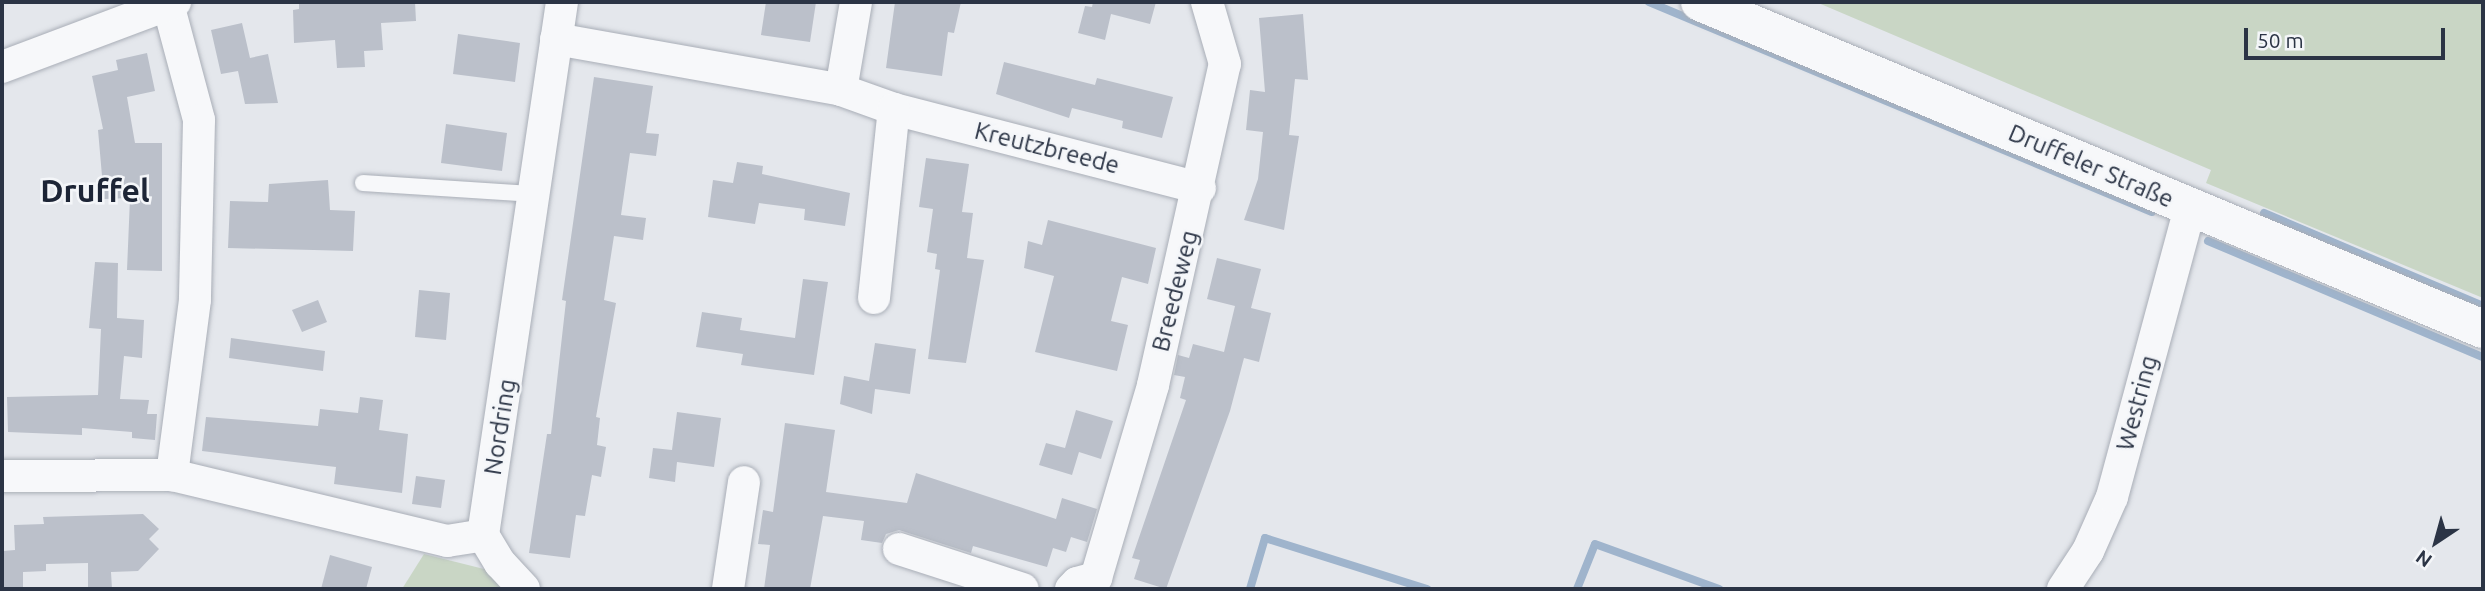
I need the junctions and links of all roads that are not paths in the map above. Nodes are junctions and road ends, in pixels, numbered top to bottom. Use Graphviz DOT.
graph roads {
  1 [pos="562,2"];
  2 [pos="856,2"];
  3 [pos="1207,2"];
  4 [pos="1701,2"];
  5 [pos="172,3"];
  6 [pos="556,39"];
  7 [pos="2,67"];
  8 [pos="841,90"];
  9 [pos="894,109"];
  10 [pos="363,183"];
  11 [pos="1200,188"];
  12 [pos="535,194"];
  13 [pos="2190,207"];
  14 [pos="874,298"];
  15 [pos="2483,329"];
  16 [pos="172,475"];
  17 [pos="2,476"];
  18 [pos="744,482"];
  19 [pos="484,535"];
  20 [pos="898,550"];
  21 [pos="1091,585"];
  22 [pos="524,589"];
  23 [pos="728,589"];
  24 [pos="1023,589"];
  25 [pos="2063,589"];
  1 -- 6 [label="street, Nordring"];
  2 -- 8 [label="street"];
  3 -- 11 [label="street, Breedeweg"];
  4 -- 13 [label="street, Druffeler Straße"];
  5 -- 7 [label="street"];
  5 -- 16 [label="street"];
  6 -- 8 [label="street, Kreutzbreede"];
  6 -- 12 [label="street, Nordring"];
  8 -- 9 [label="street, Kreutzbreede"];
  9 -- 11 [label="street, Kreutzbreede"];
  9 -- 14 [label="street"];
  10 -- 12 [label="lane"];
  11 -- 21 [label="street, Breedeweg"];
  12 -- 19 [label="street, Nordring"];
  13 -- 15 [label="street, Druffeler Straße"];
  13 -- 25 [label="street, Westring"];
  16 -- 17 [label="street"];
  16 -- 19 [label="street"];
  18 -- 23 [label="street"];
  19 -- 22 [label="street"];
  20 -- 24 [label="street"];
}
